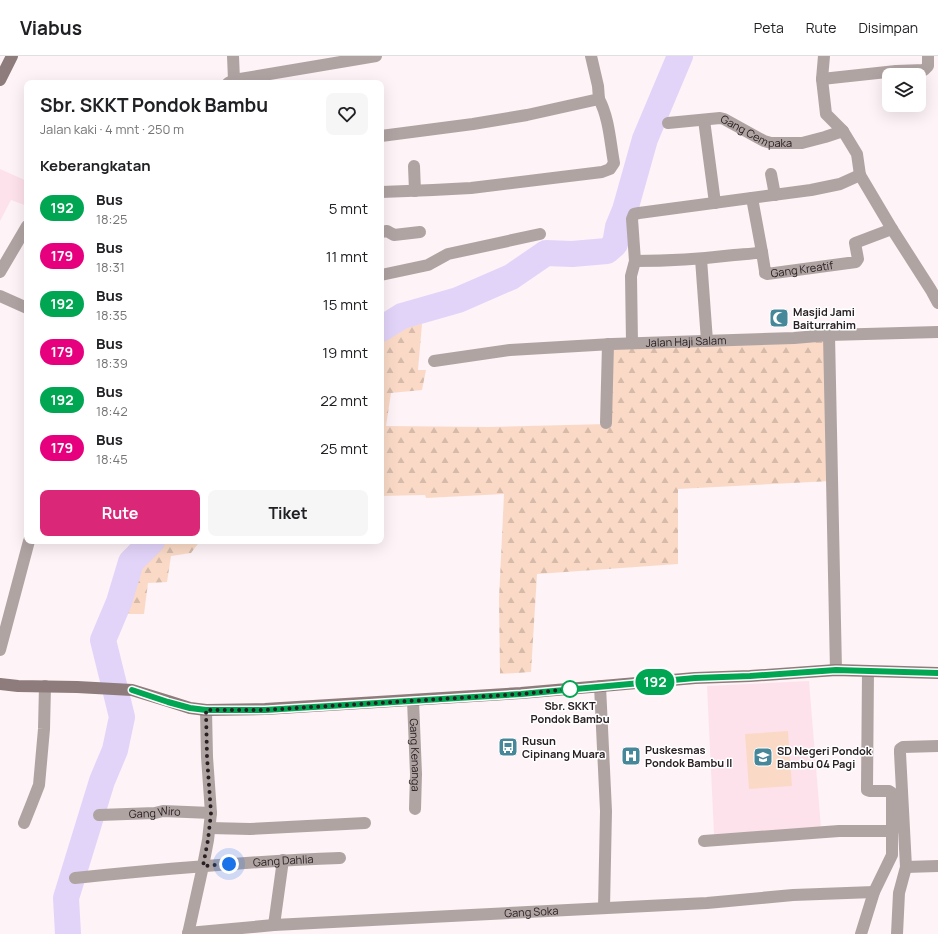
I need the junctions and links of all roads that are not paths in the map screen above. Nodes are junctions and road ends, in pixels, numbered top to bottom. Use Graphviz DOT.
graph roads {
  1 [pos="12,56"];
  2 [pos="233,56"];
  3 [pos="376,56"];
  4 [pos="591,56"];
  5 [pos="824,56"];
  6 [pos="928,56"];
  7 [pos="822,79"];
  8 [pos="0,80"];
  9 [pos="231,80"];
  10 [pos="240,80"];
  11 [pos="599,99"];
  12 [pos="704,120"];
  13 [pos="668,123"];
  14 [pos="843,131"];
  15 [pos="384,136"];
  16 [pos="414,166"];
  17 [pos="771,174"];
  18 [pos="860,175"];
  19 [pos="415,191"];
  20 [pos="384,192"];
  21 [pos="775,195"];
  22 [pos="752,198"];
  23 [pos="715,203"];
  24 [pos="892,229"];
  25 [pos="24,231"];
  26 [pos="384,232"];
  27 [pos="420,232"];
  28 [pos="540,234"];
  29 [pos="762,252"];
  30 [pos="701,259"];
  31 [pos="635,261"];
  32 [pos="0,272"];
  33 [pos="384,274"];
  34 [pos="0,296"];
  35 [pos="938,303"];
  36 [pos="24,307"];
  37 [pos="938,332"];
  38 [pos="829,335"];
  39 [pos="707,341"];
  40 [pos="632,343"];
  41 [pos="608,344"];
  42 [pos="434,361"];
  43 [pos="606,423"];
  44 [pos="28,544"];
  45 [pos="0,650"];
  46 [pos="836,670"];
  47 [pos="868,671"];
  48 [pos="938,673"];
  49 [pos="0,684"];
  50 [pos="45,686"];
  51 [pos="600,686"];
  52 [pos="413,700"];
  53 [pos="206,710"];
  54 [pos="938,746"];
  55 [pos="415,809"];
  56 [pos="211,813"];
  57 [pos="99,815"];
  58 [pos="24,823"];
  59 [pos="365,823"];
  60 [pos="210,828"];
  61 [pos="893,831"];
  62 [pos="704,841"];
  63 [pos="340,858"];
  64 [pos="283,860"];
  65 [pos="203,866"];
  66 [pos="938,866"];
  67 [pos="906,867"];
  68 [pos="75,878"];
  69 [pos="874,892"];
  70 [pos="604,908"];
  71 [pos="274,925"];
  72 [pos="188,934"];
  73 [pos="861,934"];
  74 [pos="897,934"];
  1 -- 8 [label="street"];
  2 -- 9 [label="street"];
  3 -- 10 [label="street"];
  4 -- 11 [label="street"];
  5 -- 7 [label="street"];
  6 -- 7 [label="street"];
  7 -- 14 [label="street"];
  11 -- 15 [label="street"];
  11 -- 19 [label="street"];
  12 -- 13 [label="street, Gang Cempaka"];
  12 -- 14 [label="street, Gang Cempaka"];
  12 -- 23 [label="street"];
  14 -- 18 [label="street"];
  16 -- 19 [label="street"];
  17 -- 21 [label="street"];
  18 -- 21 [label="street"];
  18 -- 24 [label="street"];
  19 -- 20 [label="street"];
  21 -- 22 [label="street"];
  22 -- 23 [label="street"];
  22 -- 29 [label="street"];
  23 -- 31 [label="street"];
  24 -- 29 [label="street, Gang Kreatif"];
  24 -- 35 [label="street"];
  25 -- 32 [label="street"];
  26 -- 27 [label="street"];
  28 -- 33 [label="street"];
  29 -- 30 [label="street, Gang Kreatif"];
  30 -- 31 [label="street, Gang Kreatif"];
  30 -- 39 [label="street"];
  31 -- 40 [label="street"];
  34 -- 36 [label="street"];
  37 -- 38 [label="street, Jalan Haji Salam"];
  38 -- 39 [label="street, Jalan Haji Salam"];
  38 -- 46 [label="street"];
  39 -- 40 [label="street, Jalan Haji Salam"];
  40 -- 41 [label="street, Jalan Haji Salam"];
  41 -- 42 [label="street, Jalan Haji Salam"];
  41 -- 43 [label="street"];
  44 -- 45 [label="street"];
  46 -- 47 [label="street"];
  46 -- 51 [label="street"];
  47 -- 48 [label="street"];
  47 -- 61 [label="street"];
  49 -- 50 [label="street"];
  50 -- 53 [label="street"];
  50 -- 58 [label="street"];
  51 -- 52 [label="street"];
  51 -- 70 [label="street"];
  52 -- 53 [label="street"];
  52 -- 55 [label="street, Gang Kenanga"];
  53 -- 56 [label="street"];
  54 -- 67 [label="street"];
  56 -- 57 [label="street, Gang Wiro"];
  56 -- 60 [label="street"];
  59 -- 60 [label="street"];
  60 -- 65 [label="street"];
  61 -- 62 [label="street"];
  61 -- 69 [label="street"];
  63 -- 64 [label="street, Gang Dahlia"];
  64 -- 65 [label="street, Gang Dahlia"];
  64 -- 71 [label="street"];
  65 -- 68 [label="street, Gang Dahlia"];
  65 -- 72 [label="street"];
  66 -- 67 [label="street"];
  67 -- 74 [label="street"];
  69 -- 70 [label="street, Gang Soka"];
  69 -- 73 [label="street"];
  70 -- 71 [label="street, Gang Soka"];
  71 -- 72 [label="street, Gang Soka"];
}
